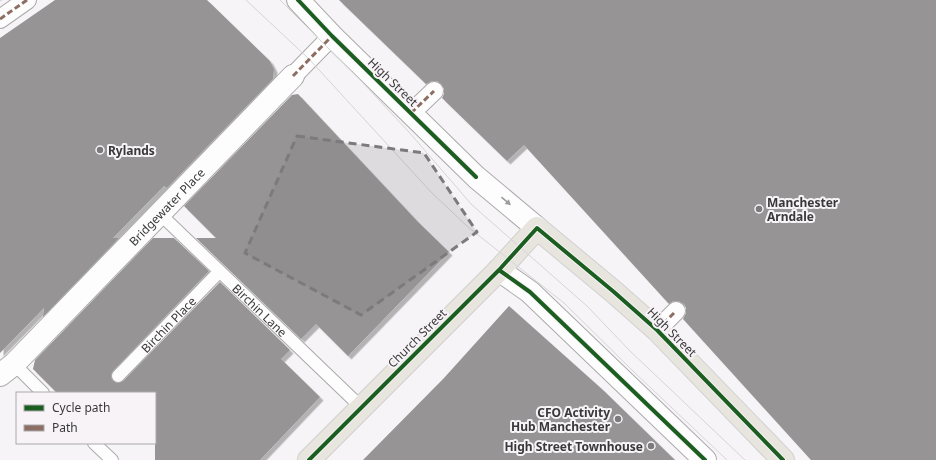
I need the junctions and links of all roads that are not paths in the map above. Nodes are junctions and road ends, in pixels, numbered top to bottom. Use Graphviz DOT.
graph roads {
  1 [pos="27,0"];
  2 [pos="298,0"];
  3 [pos="0,19"];
  4 [pos="332,36"];
  5 [pos="292,76"];
  6 [pos="434,91"];
  7 [pos="411,113"];
  8 [pos="159,213"];
  9 [pos="537,228"];
  10 [pos="499,270"];
  11 [pos="219,272"];
  12 [pos="676,312"];
  13 [pos="657,330"];
  14 [pos="7,370"];
  15 [pos="118,376"];
  16 [pos="41,392"];
  17 [pos="361,407"];
  18 [pos="95,444"];
  19 [pos="112,460"];
  20 [pos="309,460"];
  21 [pos="705,460"];
  22 [pos="783,460"];
  1 -- 3 [label="street"];
  2 -- 4 [label="street, High Street"];
  4 -- 5 [label="street, Bridgewater Place"];
  4 -- 7 [label="street, High Street"];
  5 -- 8 [label="street, Bridgewater Place"];
  6 -- 7 [label="street"];
  7 -- 9 [label="street, High Street, one-way"];
  8 -- 11 [label="lane, Birchin Lane"];
  8 -- 14 [label="street, Bridgewater Place"];
  9 -- 10 [label="main road, Church Street"];
  9 -- 13 [label="main road, High Street"];
  10 -- 17 [label="main road, Church Street"];
  10 -- 21 [label="street"];
  11 -- 15 [label="lane, Birchin Place"];
  11 -- 17 [label="lane, Birchin Lane"];
  12 -- 13 [label="street"];
  13 -- 22 [label="main road, High Street"];
  14 -- 16 [label="lane"];
  17 -- 20 [label="main road, Church Street"];
  18 -- 19 [label="lane"];
}
